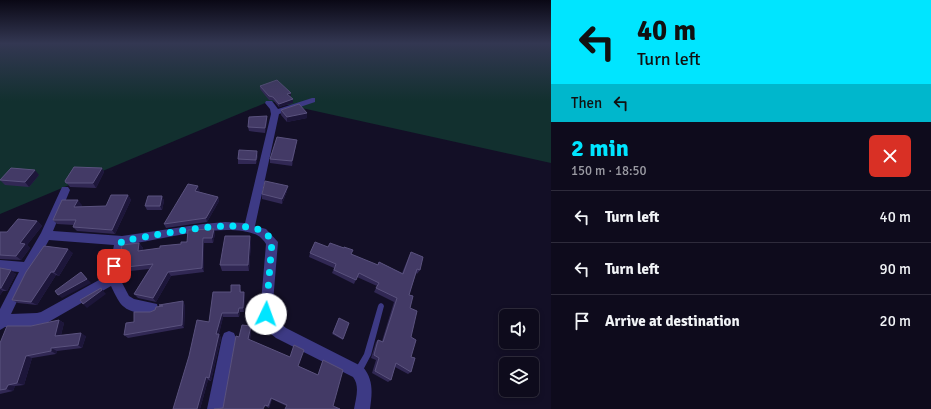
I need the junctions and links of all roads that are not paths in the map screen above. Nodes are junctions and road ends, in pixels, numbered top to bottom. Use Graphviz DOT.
graph roads {
  1 [pos="312,100"];
  2 [pos="269,103"];
  3 [pos="276,112"];
  4 [pos="65,190"];
  5 [pos="249,228"];
  6 [pos="46,235"];
  7 [pos="122,241"];
  8 [pos="0,265"];
  9 [pos="27,268"];
  10 [pos="113,278"];
  11 [pos="381,306"];
  12 [pos="152,308"];
  13 [pos="0,322"];
  14 [pos="229,338"];
  15 [pos="358,372"];
  16 [pos="215,409"];
  17 [pos="362,409"];
  1 -- 3 [label="street"];
  2 -- 3 [label="street"];
  3 -- 5 [label="street"];
  4 -- 6 [label="street"];
  5 -- 7 [label="street"];
  5 -- 15 [label="street"];
  6 -- 7 [label="street"];
  6 -- 9 [label="street"];
  7 -- 10 [label="street"];
  8 -- 9 [label="street"];
  9 -- 13 [label="street"];
  10 -- 12 [label="street"];
  10 -- 13 [label="street"];
  11 -- 15 [label="lane"];
  14 -- 16 [label="street"];
  15 -- 17 [label="street"];
}
